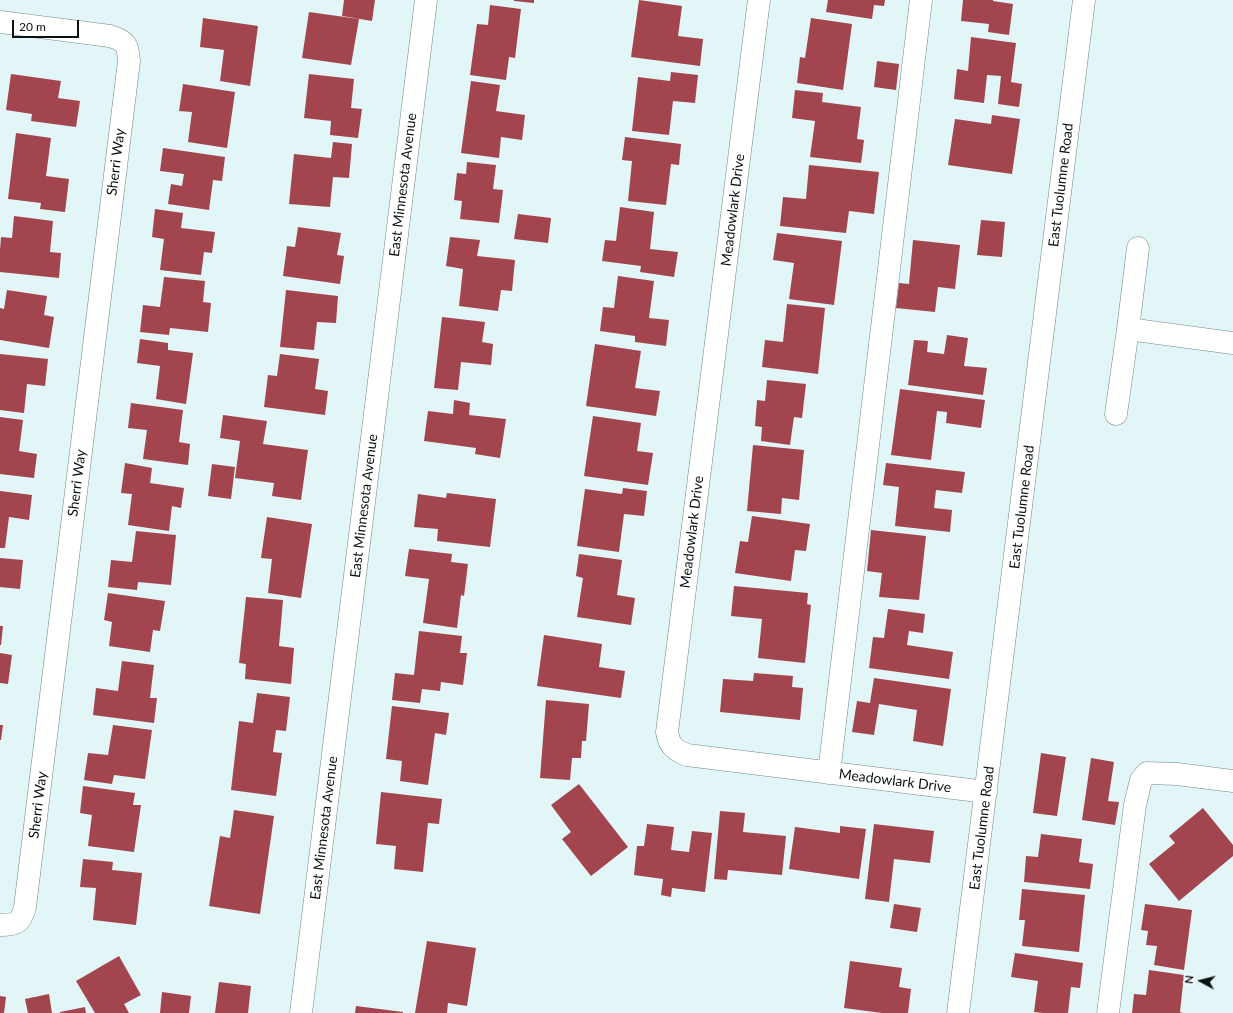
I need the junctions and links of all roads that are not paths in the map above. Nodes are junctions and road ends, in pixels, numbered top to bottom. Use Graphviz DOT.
graph roads {
  1 [pos="426,0"];
  2 [pos="759,0"];
  3 [pos="921,0"];
  4 [pos="1084,0"];
  5 [pos="0,22"];
  6 [pos="1138,248"];
  7 [pos="1128,329"];
  8 [pos="1233,343"];
  9 [pos="1116,414"];
  10 [pos="829,773"];
  11 [pos="1233,781"];
  12 [pos="986,792"];
  13 [pos="9,924"];
  14 [pos="301,1013"];
  15 [pos="958,1013"];
  16 [pos="1108,1013"];
  1 -- 14 [label="street, East Minnesota Avenue"];
  2 -- 10 [label="street, Meadowlark Drive"];
  3 -- 10 [label="street"];
  4 -- 12 [label="street, East Tuolumne Road"];
  5 -- 13 [label="street, Sherri Way"];
  6 -- 7 [label="street"];
  7 -- 8 [label="street"];
  7 -- 9 [label="street"];
  10 -- 12 [label="street, Meadowlark Drive"];
  11 -- 16 [label="street"];
  12 -- 15 [label="street, East Tuolumne Road"];
}
